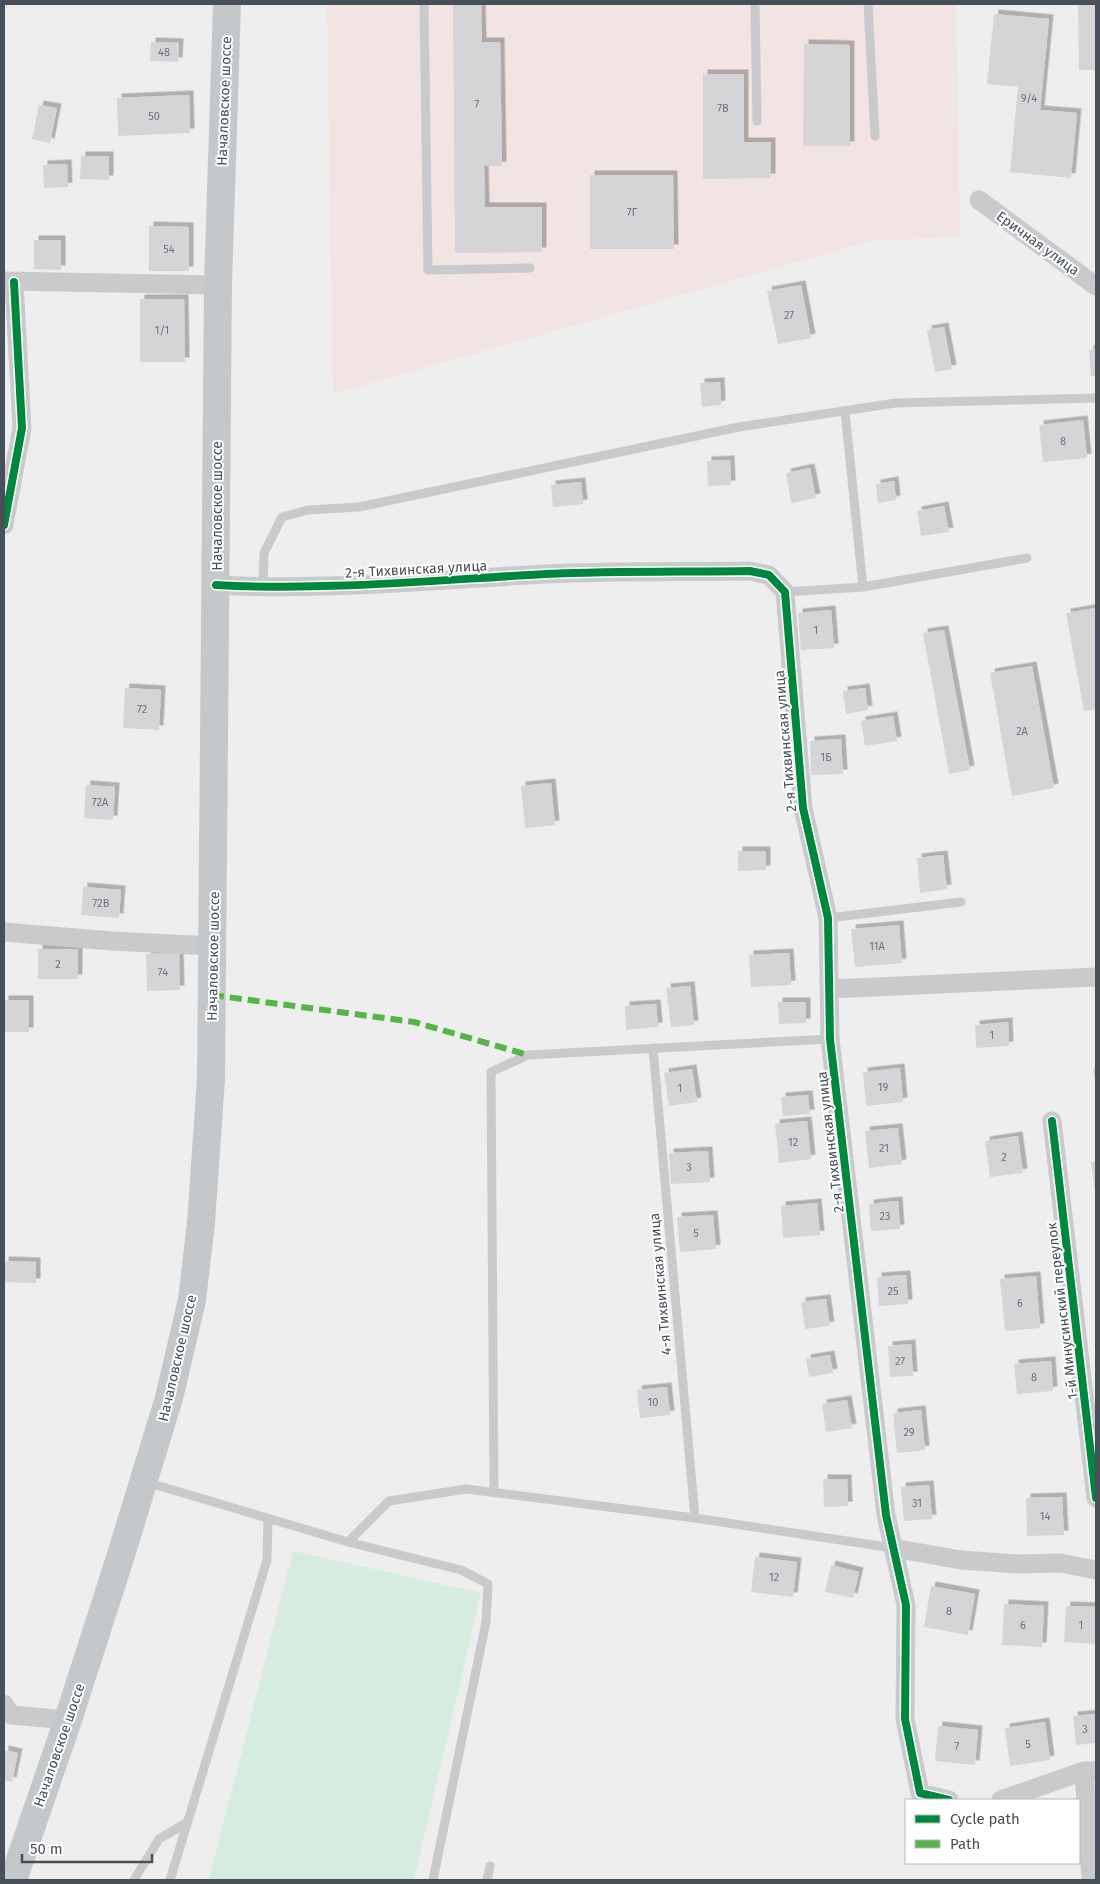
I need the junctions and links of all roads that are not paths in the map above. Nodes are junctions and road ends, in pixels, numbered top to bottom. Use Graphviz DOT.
graph roads {
  1 [pos="227,4"];
  2 [pos="424,4"];
  3 [pos="755,4"];
  4 [pos="868,4"];
  5 [pos="757,121"];
  6 [pos="875,136"];
  7 [pos="979,200"];
  8 [pos="530,268"];
  9 [pos="9,281"];
  10 [pos="218,285"];
  11 [pos="1096,286"];
  12 [pos="1096,398"];
  13 [pos="845,411"];
  14 [pos="4,525"];
  15 [pos="1027,558"];
  16 [pos="216,585"];
  17 [pos="863,587"];
  18 [pos="263,588"];
  19 [pos="785,592"];
  20 [pos="961,902"];
  21 [pos="828,918"];
  22 [pos="4,932"];
  23 [pos="213,946"];
  24 [pos="1096,977"];
  25 [pos="830,989"];
  26 [pos="830,1039"];
  27 [pos="653,1048"];
  28 [pos="1052,1121"];
  29 [pos="144,1481"];
  30 [pos="494,1493"];
  31 [pos="1096,1498"];
  32 [pos="695,1518"];
  33 [pos="268,1519"];
  34 [pos="348,1542"];
  35 [pos="893,1548"];
  36 [pos="1096,1570"];
  37 [pos="4,1704"];
  38 [pos="68,1720"];
  39 [pos="1090,1771"];
  40 [pos="945,1799"];
  41 [pos="1004,1799"];
  42 [pos="188,1822"];
  43 [pos="490,1866"];
  44 [pos="13,1880"];
  45 [pos="134,1880"];
  46 [pos="170,1880"];
  47 [pos="433,1880"];
  48 [pos="487,1880"];
  49 [pos="1091,1880"];
  1 -- 10 [label="main road, Началовское шоссе"];
  2 -- 8 [label="lane"];
  3 -- 5 [label="lane"];
  4 -- 6 [label="lane"];
  7 -- 11 [label="street, Еричная улица"];
  9 -- 10 [label="street"];
  9 -- 14 [label="street"];
  10 -- 16 [label="main road, Началовское шоссе"];
  12 -- 13 [label="lane"];
  13 -- 17 [label="lane"];
  13 -- 18 [label="lane"];
  15 -- 17 [label="lane"];
  16 -- 18 [label="street, 2-я Тихвинская улица"];
  16 -- 23 [label="main road, Началовское шоссе"];
  17 -- 19 [label="lane"];
  18 -- 19 [label="street, 2-я Тихвинская улица"];
  19 -- 21 [label="street, 2-я Тихвинская улица"];
  20 -- 21 [label="lane"];
  21 -- 25 [label="street, 2-я Тихвинская улица"];
  22 -- 23 [label="street"];
  23 -- 29 [label="main road, Началовское шоссе"];
  24 -- 25 [label="street"];
  25 -- 26 [label="street, 2-я Тихвинская улица"];
  26 -- 27 [label="lane"];
  26 -- 35 [label="street, 2-я Тихвинская улица"];
  27 -- 30 [label="lane"];
  27 -- 32 [label="lane, 4-я Тихвинская улица"];
  28 -- 31 [label="street, 1-й Минусинский переулок"];
  29 -- 33 [label="lane"];
  29 -- 38 [label="main road, Началовское шоссе"];
  30 -- 32 [label="lane"];
  30 -- 34 [label="lane"];
  32 -- 35 [label="lane"];
  33 -- 34 [label="lane"];
  33 -- 42 [label="lane"];
  34 -- 47 [label="lane"];
  35 -- 36 [label="street"];
  35 -- 40 [label="street, 2-я Тихвинская улица"];
  37 -- 38 [label="street"];
  38 -- 44 [label="main road, Началовское шоссе"];
  39 -- 41 [label="street"];
  39 -- 49 [label="street"];
  42 -- 45 [label="lane"];
  42 -- 46 [label="lane"];
  43 -- 48 [label="lane"];
}
